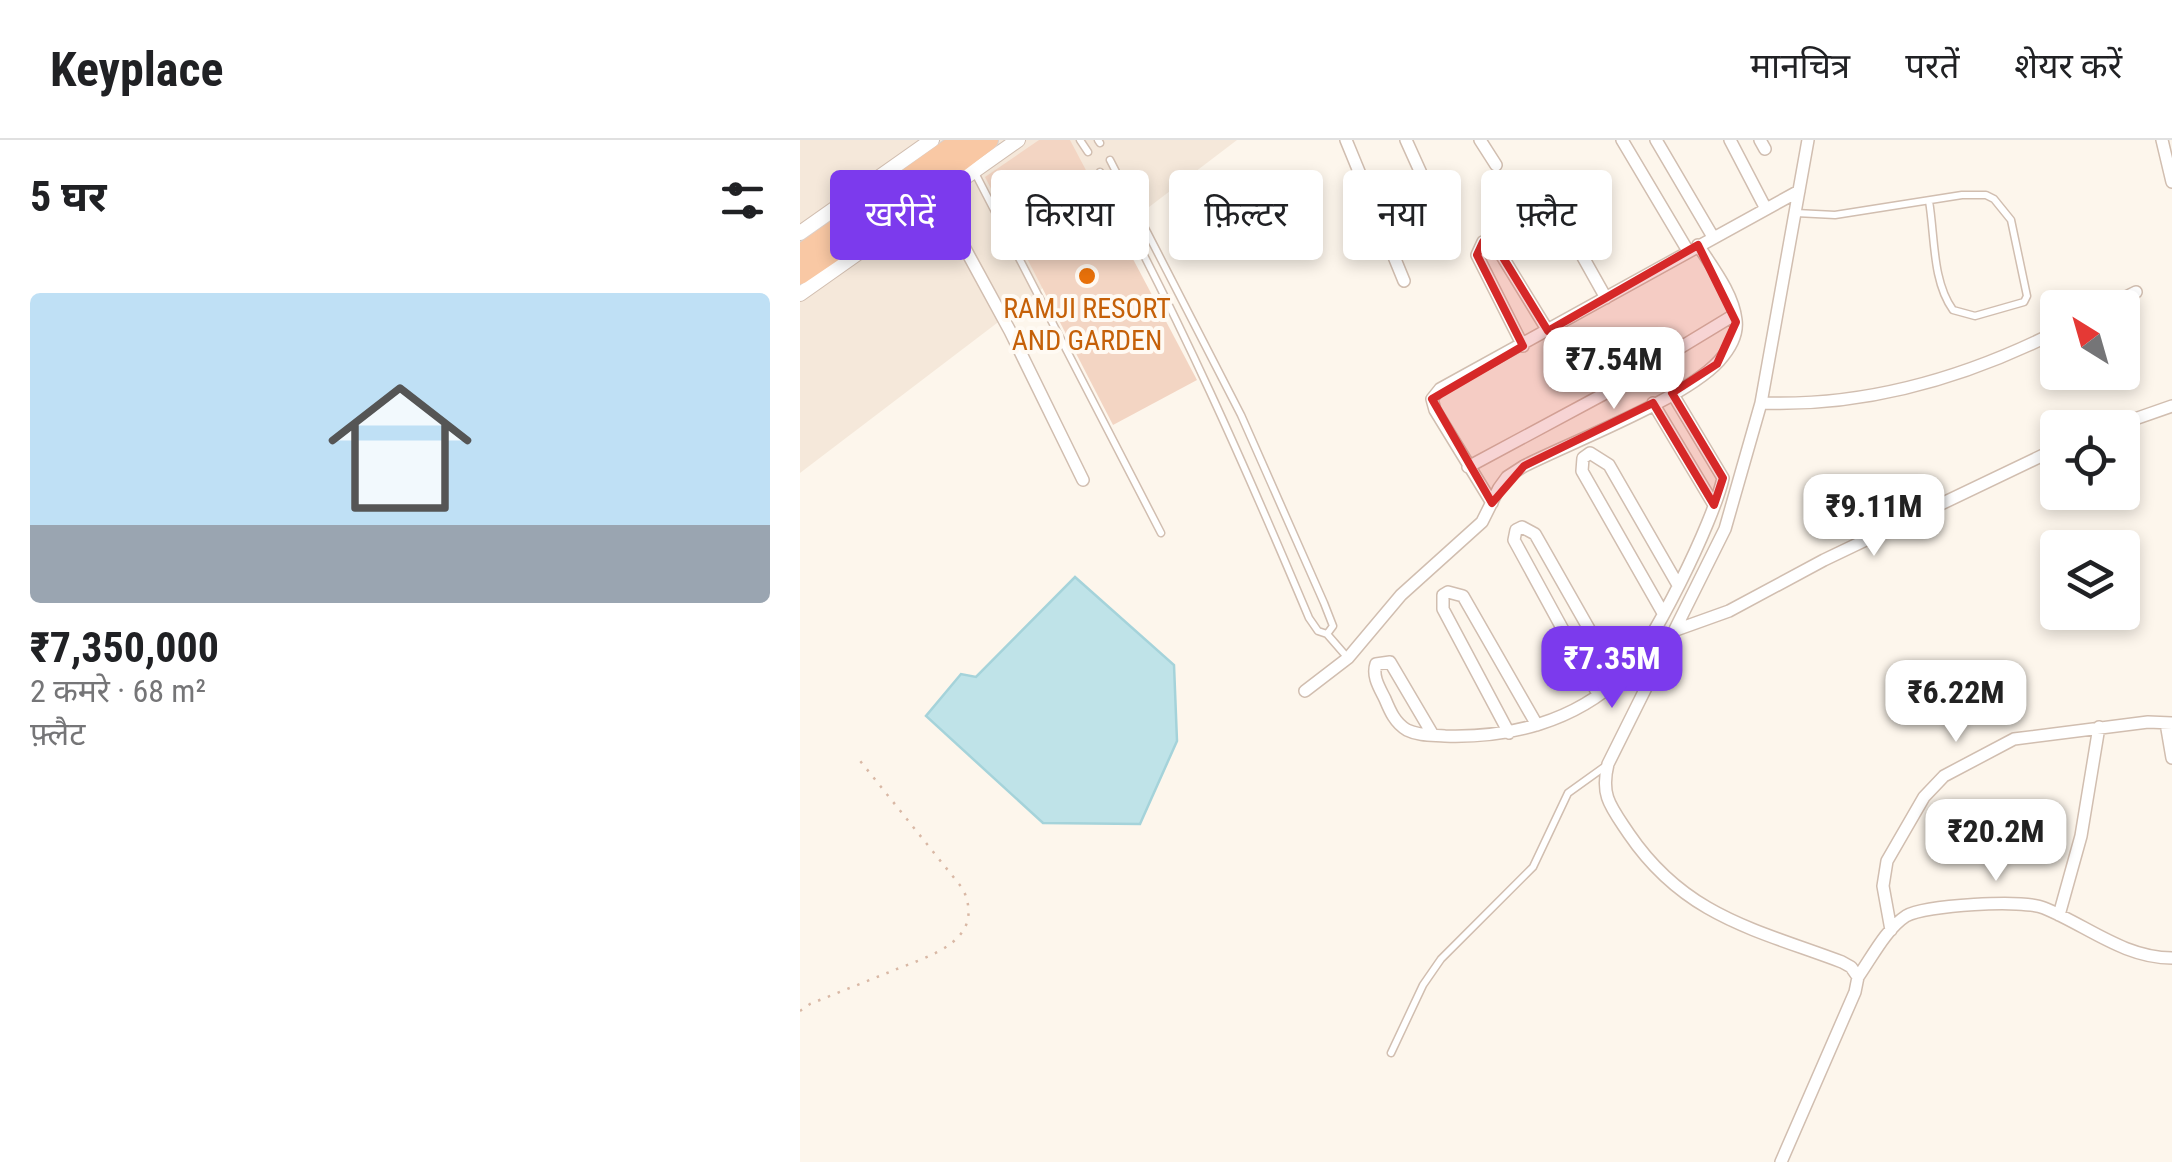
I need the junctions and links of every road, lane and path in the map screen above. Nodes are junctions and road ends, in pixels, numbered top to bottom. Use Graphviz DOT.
graph roads {
  1 [pos="932,140"];
  2 [pos="962,140"];
  3 [pos="988,140"];
  4 [pos="1018,140"];
  5 [pos="1080,140"];
  6 [pos="1346,140"];
  7 [pos="1406,140"];
  8 [pos="1480,140"];
  9 [pos="1622,140"];
  10 [pos="1656,140"];
  11 [pos="1730,140"];
  12 [pos="1808,140"];
  13 [pos="2162,140"];
  14 [pos="1088,152"];
  15 [pos="1110,160"];
  16 [pos="1496,164"];
  17 [pos="1420,170"];
  18 [pos="974,171"];
  19 [pos="971,173"];
  20 [pos="2172,182"];
  21 [pos="1799,191"];
  22 [pos="1929,201"];
  23 [pos="1766,209"];
  24 [pos="1795,212"];
  25 [pos="800,233"];
  26 [pos="1713,237"];
  27 [pos="1693,248"];
  28 [pos="800,255"];
  29 [pos="849,260"];
  30 [pos="971,260"];
  31 [pos="1148,260"];
  32 [pos="1585,260"];
  33 [pos="800,274"];
  34 [pos="1404,282"];
  35 [pos="800,294"];
  36 [pos="1606,298"];
  37 [pos="1734,315"];
  38 [pos="1548,331"];
  39 [pos="2040,339"];
  40 [pos="1523,346"];
  41 [pos="1672,393"];
  42 [pos="1653,403"];
  43 [pos="1760,404"];
  44 [pos="2172,406"];
  45 [pos="2140,417"];
  46 [pos="2040,457"];
  47 [pos="1468,466"];
  48 [pos="1083,480"];
  49 [pos="1492,504"];
  50 [pos="1714,505"];
  51 [pos="1161,533"];
  52 [pos="1678,585"];
  53 [pos="1663,613"];
  54 [pos="1676,630"];
  55 [pos="1327,634"];
  56 [pos="1348,658"];
  57 [pos="1618,680"];
  58 [pos="1305,691"];
  59 [pos="1598,694"];
  60 [pos="2169,723"];
  61 [pos="1537,725"];
  62 [pos="2099,728"];
  63 [pos="1510,733"];
  64 [pos="1433,735"];
  65 [pos="856,757"];
  66 [pos="2172,758"];
  67 [pos="1608,764"];
  68 [pos="2059,915"];
  69 [pos="1891,930"];
  70 [pos="2172,958"];
  71 [pos="1858,976"];
  72 [pos="800,1012"];
  73 [pos="1391,1053"];
  74 [pos="1781,1162"];
  1 -- 25 [label="street"];
  2 -- 28 [label="highway"];
  3 -- 33 [label="highway"];
  4 -- 18 [label="street"];
  5 -- 14 [label="lane"];
  6 -- 34 [label="street"];
  7 -- 17 [label="street"];
  8 -- 16 [label="street"];
  9 -- 27 [label="street"];
  10 -- 26 [label="street"];
  11 -- 23 [label="street"];
  12 -- 21 [label="street"];
  13 -- 20 [label="street"];
  15 -- 55 [label="lane"];
  18 -- 19 [label="street"];
  18 -- 51 [label="lane"];
  21 -- 23 [label="street"];
  21 -- 24 [label="street"];
  22 -- 22 [label="lane"];
  22 -- 24 [label="lane"];
  23 -- 26 [label="street"];
  24 -- 43 [label="street"];
  26 -- 27 [label="street"];
  27 -- 36 [label="street"];
  27 -- 37 [label="street"];
  29 -- 35 [label="street"];
  30 -- 48 [label="street"];
  31 -- 55 [label="lane"];
  32 -- 36 [label="street"];
  36 -- 38 [label="street"];
  37 -- 41 [label="street"];
  37 -- 47 [label="street"];
  38 -- 40 [label="street"];
  38 -- 40 [label="street"];
  39 -- 43 [label="street"];
  40 -- 47 [label="street"];
  41 -- 42 [label="street"];
  41 -- 50 [label="street"];
  42 -- 49 [label="street"];
  42 -- 50 [label="street"];
  43 -- 54 [label="street"];
  44 -- 45 [label="street"];
  46 -- 54 [label="street"];
  47 -- 49 [label="street"];
  49 -- 56 [label="street"];
  50 -- 52 [label="street"];
  52 -- 53 [label="street"];
  52 -- 53 [label="street"];
  53 -- 57 [label="street"];
  54 -- 67 [label="street"];
  55 -- 56 [label="lane"];
  56 -- 58 [label="street"];
  57 -- 59 [label="street"];
  57 -- 59 [label="street"];
  59 -- 61 [label="street"];
  60 -- 62 [label="street"];
  60 -- 66 [label="street"];
  61 -- 63 [label="street"];
  61 -- 63 [label="street"];
  62 -- 68 [label="street"];
  62 -- 69 [label="street"];
  63 -- 64 [label="street"];
  64 -- 64 [label="street"];
  65 -- 72 [label="path"];
  67 -- 71 [label="street"];
  67 -- 73 [label="lane"];
  68 -- 69 [label="street"];
  68 -- 70 [label="street"];
  69 -- 71 [label="street"];
  71 -- 74 [label="street"];
}
